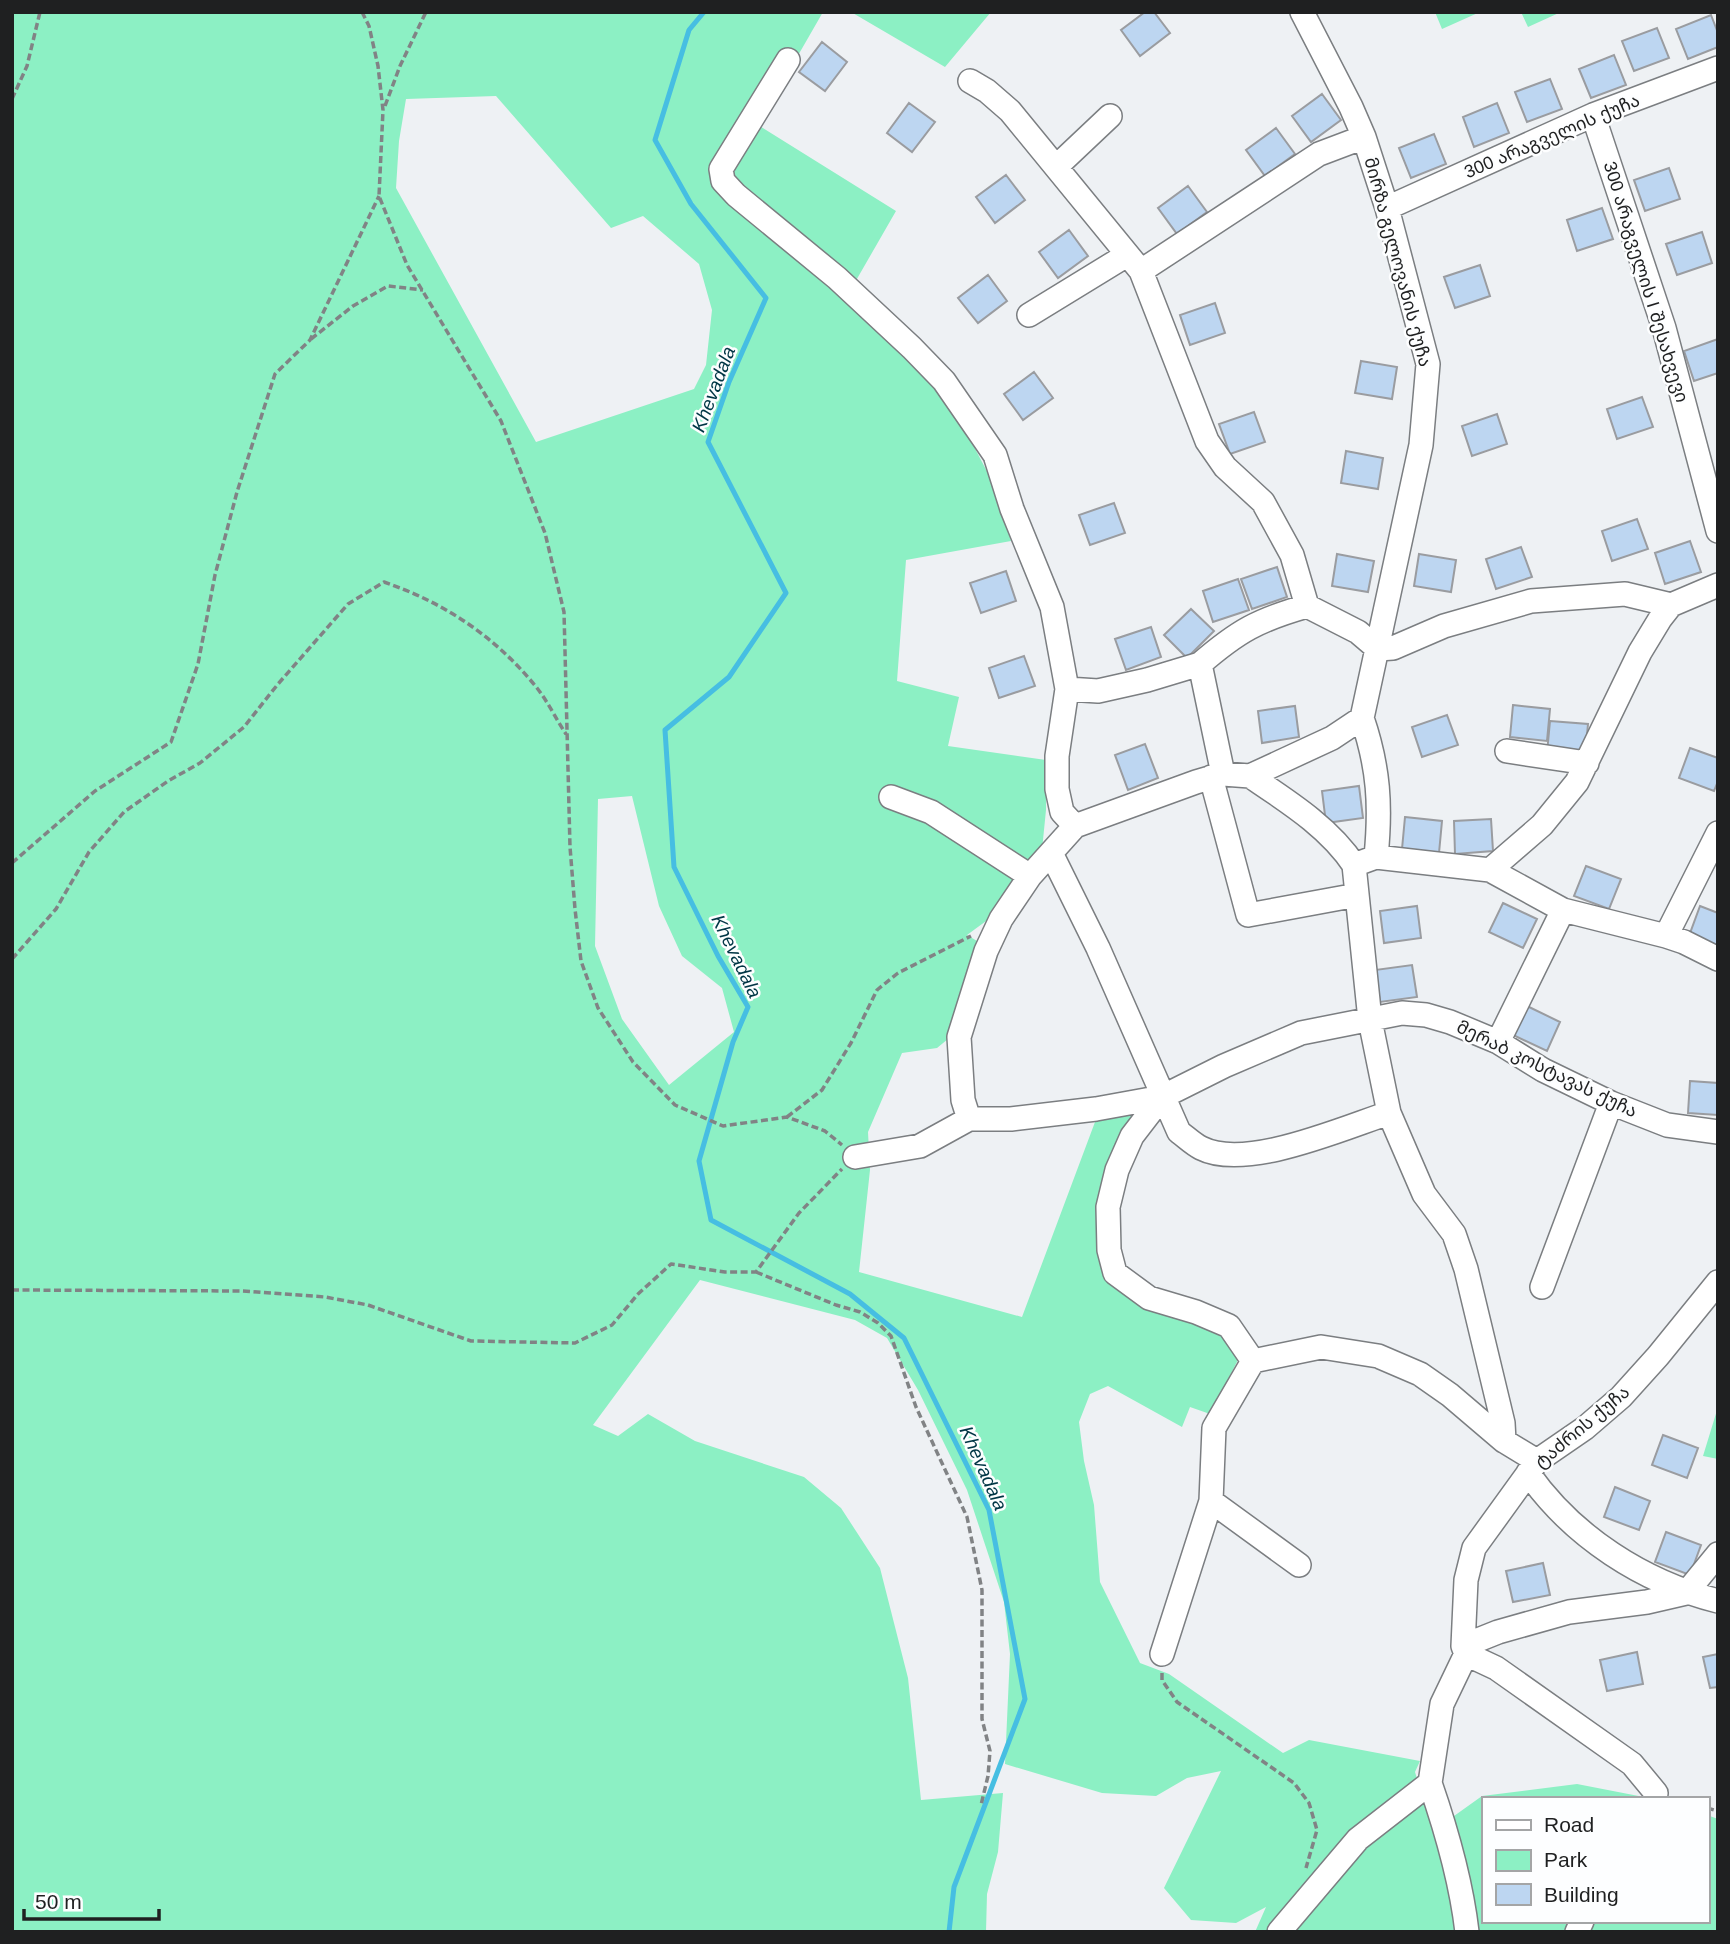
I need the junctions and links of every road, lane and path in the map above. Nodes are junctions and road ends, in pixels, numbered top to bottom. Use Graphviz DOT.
graph roads {
  1 [pos="40,12"];
  2 [pos="362,12"];
  3 [pos="426,12"];
  4 [pos="1302,12"];
  5 [pos="788,60"];
  6 [pos="1718,68"];
  7 [pos="970,81"];
  8 [pos="12,99"];
  9 [pos="383,110"];
  10 [pos="1593,115"];
  11 [pos="1110,116"];
  12 [pos="1364,137"];
  13 [pos="1056,167"];
  14 [pos="379,196"];
  15 [pos="1387,208"];
  16 [pos="1134,263"];
  17 [pos="423,290"];
  18 [pos="1029,315"];
  19 [pos="310,340"];
  20 [pos="1718,531"];
  21 [pos="1718,585"];
  22 [pos="1671,604"];
  23 [pos="1307,606"];
  24 [pos="1378,649"];
  25 [pos="1200,664"];
  26 [pos="1067,689"];
  27 [pos="1362,718"];
  28 [pos="568,736"];
  29 [pos="1507,751"];
  30 [pos="1587,763"];
  31 [pos="1217,776"];
  32 [pos="1250,776"];
  33 [pos="891,797"];
  34 [pos="1075,827"];
  35 [pos="1718,833"];
  36 [pos="1051,853"];
  37 [pos="1376,858"];
  38 [pos="12,863"];
  39 [pos="1354,865"];
  40 [pos="1490,870"];
  41 [pos="1030,876"];
  42 [pos="1357,895"];
  43 [pos="1563,910"];
  44 [pos="1001,919"];
  45 [pos="1666,936"];
  46 [pos="12,959"];
  47 [pos="1718,959"];
  48 [pos="1370,1020"];
  49 [pos="1498,1042"];
  50 [pos="1162,1097"];
  51 [pos="1611,1103"];
  52 [pos="1389,1113"];
  53 [pos="787,1117"];
  54 [pos="969,1119"];
  55 [pos="1718,1132"];
  56 [pos="855,1157"];
  57 [pos="756,1272"];
  58 [pos="1718,1282"];
  59 [pos="1542,1287"];
  60 [pos="12,1290"];
  61 [pos="1252,1361"];
  62 [pos="1504,1441"];
  63 [pos="1533,1467"];
  64 [pos="1211,1502"];
  65 [pos="1718,1554"];
  66 [pos="1299,1565"];
  67 [pos="1686,1593"];
  68 [pos="1718,1601"];
  69 [pos="1465,1650"];
  70 [pos="1162,1654"];
  71 [pos="1430,1783"];
  72 [pos="1656,1796"];
  73 [pos="981,1805"];
  74 [pos="1304,1878"];
  75 [pos="1279,1932"];
  76 [pos="1467,1932"];
  1 -- 8 [label="path"];
  2 -- 9 [label="path"];
  3 -- 9 [label="path"];
  4 -- 12 [label="street, მირზა გელოვანის ქუჩა"];
  5 -- 26 [label="street"];
  6 -- 10 [label="street, 300 არაგველის ქუჩა"];
  7 -- 13 [label="street"];
  9 -- 14 [label="path"];
  10 -- 15 [label="street, 300 არაგველის ქუჩა"];
  10 -- 20 [label="street, 300 არაგველის I შესახვევი"];
  11 -- 13 [label="street"];
  12 -- 15 [label="street, მირზა გელოვანის ქუჩა"];
  12 -- 16 [label="street"];
  13 -- 16 [label="street"];
  14 -- 17 [label="path"];
  14 -- 19 [label="path"];
  15 -- 24 [label="street, მირზა გელოვანის ქუჩა"];
  16 -- 18 [label="street"];
  16 -- 23 [label="street"];
  17 -- 19 [label="path"];
  17 -- 28 [label="path"];
  19 -- 38 [label="path"];
  21 -- 22 [label="street"];
  22 -- 24 [label="street"];
  22 -- 30 [label="street"];
  23 -- 24 [label="street"];
  23 -- 25 [label="street"];
  24 -- 27 [label="street"];
  25 -- 26 [label="street"];
  25 -- 31 [label="street"];
  26 -- 34 [label="street"];
  27 -- 32 [label="street"];
  27 -- 37 [label="street"];
  28 -- 46 [label="path"];
  28 -- 53 [label="path"];
  29 -- 30 [label="street"];
  30 -- 40 [label="street"];
  31 -- 32 [label="street"];
  31 -- 34 [label="street"];
  31 -- 42 [label="street"];
  32 -- 39 [label="street"];
  33 -- 41 [label="street"];
  34 -- 36 [label="street"];
  35 -- 45 [label="street"];
  36 -- 41 [label="street"];
  36 -- 50 [label="street"];
  37 -- 39 [label="street"];
  37 -- 40 [label="street"];
  39 -- 42 [label="street"];
  40 -- 43 [label="street"];
  41 -- 44 [label="street"];
  42 -- 48 [label="street"];
  43 -- 45 [label="street"];
  43 -- 49 [label="street"];
  44 -- 53 [label="path"];
  44 -- 54 [label="street"];
  45 -- 47 [label="street"];
  48 -- 49 [label="street, მერაბ კოსტავას ქუჩა"];
  48 -- 50 [label="street, მერაბ კოსტავას ქუჩა"];
  48 -- 52 [label="street"];
  49 -- 51 [label="street, მერაბ კოსტავას ქუჩა"];
  50 -- 52 [label="street"];
  50 -- 54 [label="street, მერაბ კოსტავას ქუჩა"];
  50 -- 61 [label="street"];
  51 -- 55 [label="street, მერაბ კოსტავას ქუჩა"];
  51 -- 59 [label="street"];
  52 -- 62 [label="street"];
  53 -- 56 [label="path"];
  54 -- 56 [label="street, მერაბ კოსტავას ქუჩა"];
  56 -- 57 [label="path"];
  57 -- 60 [label="path"];
  57 -- 73 [label="path"];
  58 -- 63 [label="street, ტაძრის ქუჩა"];
  61 -- 62 [label="street"];
  61 -- 64 [label="street"];
  62 -- 63 [label="street"];
  63 -- 67 [label="street"];
  63 -- 69 [label="street, ტაძრის ქუჩა"];
  64 -- 66 [label="street"];
  64 -- 70 [label="street"];
  65 -- 67 [label="street"];
  67 -- 68 [label="street"];
  67 -- 69 [label="street"];
  69 -- 71 [label="street, ტაძრის ქუჩა"];
  69 -- 72 [label="street"];
  70 -- 74 [label="path"];
  71 -- 75 [label="street"];
  71 -- 76 [label="street"];
}
